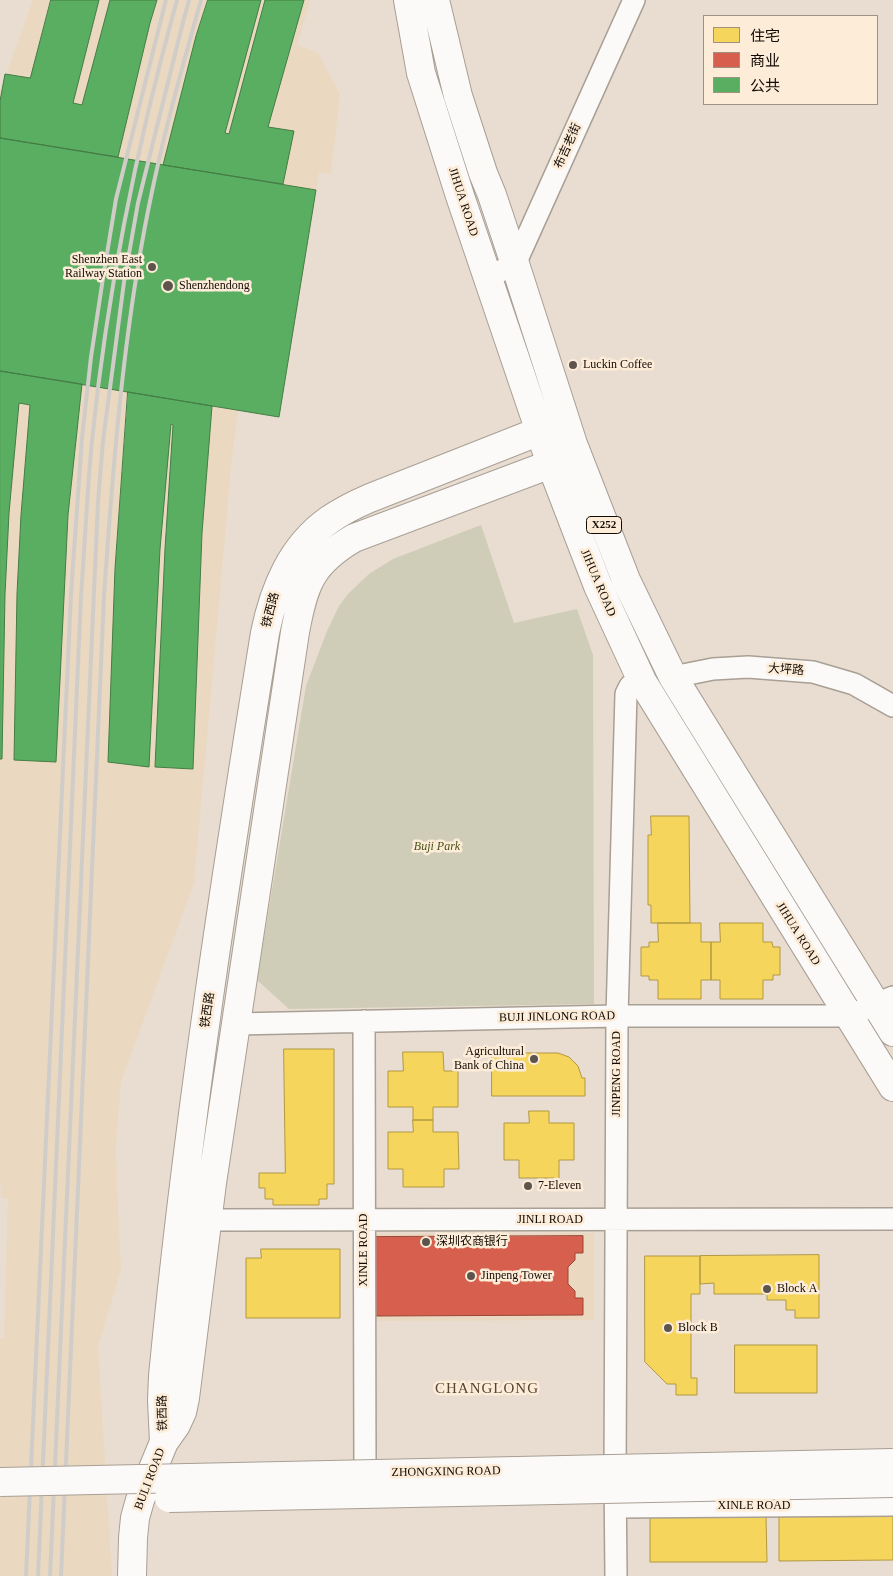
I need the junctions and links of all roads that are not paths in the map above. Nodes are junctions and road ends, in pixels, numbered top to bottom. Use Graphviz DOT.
graph roads {
  1 [pos="408,0"];
  2 [pos="435,0"];
  3 [pos="634,0"];
  4 [pos="515,264"];
  5 [pos="488,277"];
  6 [pos="540,430"];
  7 [pos="551,464"];
  8 [pos="673,677"];
  9 [pos="642,681"];
  10 [pos="893,706"];
  11 [pos="884,1001"];
  12 [pos="617,1016"];
  13 [pos="849,1016"];
  14 [pos="364,1021"];
  15 [pos="236,1024"];
  16 [pos="893,1032"];
  17 [pos="893,1087"];
  18 [pos="185,1180"];
  19 [pos="212,1183"];
  20 [pos="893,1219"];
  21 [pos="207,1220"];
  22 [pos="364,1220"];
  23 [pos="616,1220"];
  24 [pos="164,1442"];
  25 [pos="893,1463"];
  26 [pos="365,1479"];
  27 [pos="0,1482"];
  28 [pos="893,1483"];
  29 [pos="145,1488"];
  30 [pos="615,1490"];
  31 [pos="0,1501"];
  32 [pos="893,1505"];
  33 [pos="615,1575"];
  34 [pos="132,1576"];
  1 -- 5 [label="main road, JIHUA ROAD / X252"];
  2 -- 4 [label="main road, X252"];
  3 -- 4 [label="street, 布吉老街"];
  4 -- 5 [label="street"];
  4 -- 8 [label="main road, X252"];
  5 -- 6 [label="main road, JIHUA ROAD / X252"];
  6 -- 7 [label="main road, JIHUA ROAD / X252"];
  6 -- 18 [label="main road, 铁西路"];
  7 -- 9 [label="main road, JIHUA ROAD / X252"];
  7 -- 15 [label="main road, 铁西路"];
  8 -- 10 [label="street, 大坪路"];
  8 -- 11 [label="main road, X252"];
  9 -- 12 [label="street, JINPENG ROAD"];
  9 -- 13 [label="main road, JIHUA ROAD / X252"];
  11 -- 13 [label="street, BUJI JINLONG ROAD"];
  11 -- 16 [label="main road, X252"];
  12 -- 13 [label="street, BUJI JINLONG ROAD"];
  12 -- 14 [label="street, BUJI JINLONG ROAD"];
  12 -- 23 [label="street, JINPENG ROAD"];
  13 -- 17 [label="main road, JIHUA ROAD / X252"];
  14 -- 15 [label="street, BUJI JINLONG ROAD"];
  14 -- 22 [label="street, XINLE ROAD"];
  15 -- 19 [label="main road, 铁西路"];
  18 -- 19 [label="main road"];
  18 -- 24 [label="main road, 铁西路"];
  19 -- 21 [label="main road, 铁西路"];
  20 -- 23 [label="street, JINLI ROAD"];
  21 -- 22 [label="street, JINLI ROAD"];
  21 -- 24 [label="main road, 铁西路"];
  22 -- 23 [label="street, JINLI ROAD"];
  22 -- 26 [label="street, XINLE ROAD"];
  23 -- 30 [label="street, JINPENG ROAD"];
  24 -- 29 [label="main road, BULI ROAD"];
  25 -- 27 [label="main road, ZHONGXING ROAD, bridge"];
  26 -- 29 [label="street"];
  26 -- 30 [label="street"];
  28 -- 31 [label="main road, ZHONGXING ROAD, bridge"];
  29 -- 30 [label="street"];
  29 -- 34 [label="main road, BULI ROAD"];
  30 -- 32 [label="street, XINLE ROAD"];
  30 -- 33 [label="street, JINPENG ROAD"];
}
